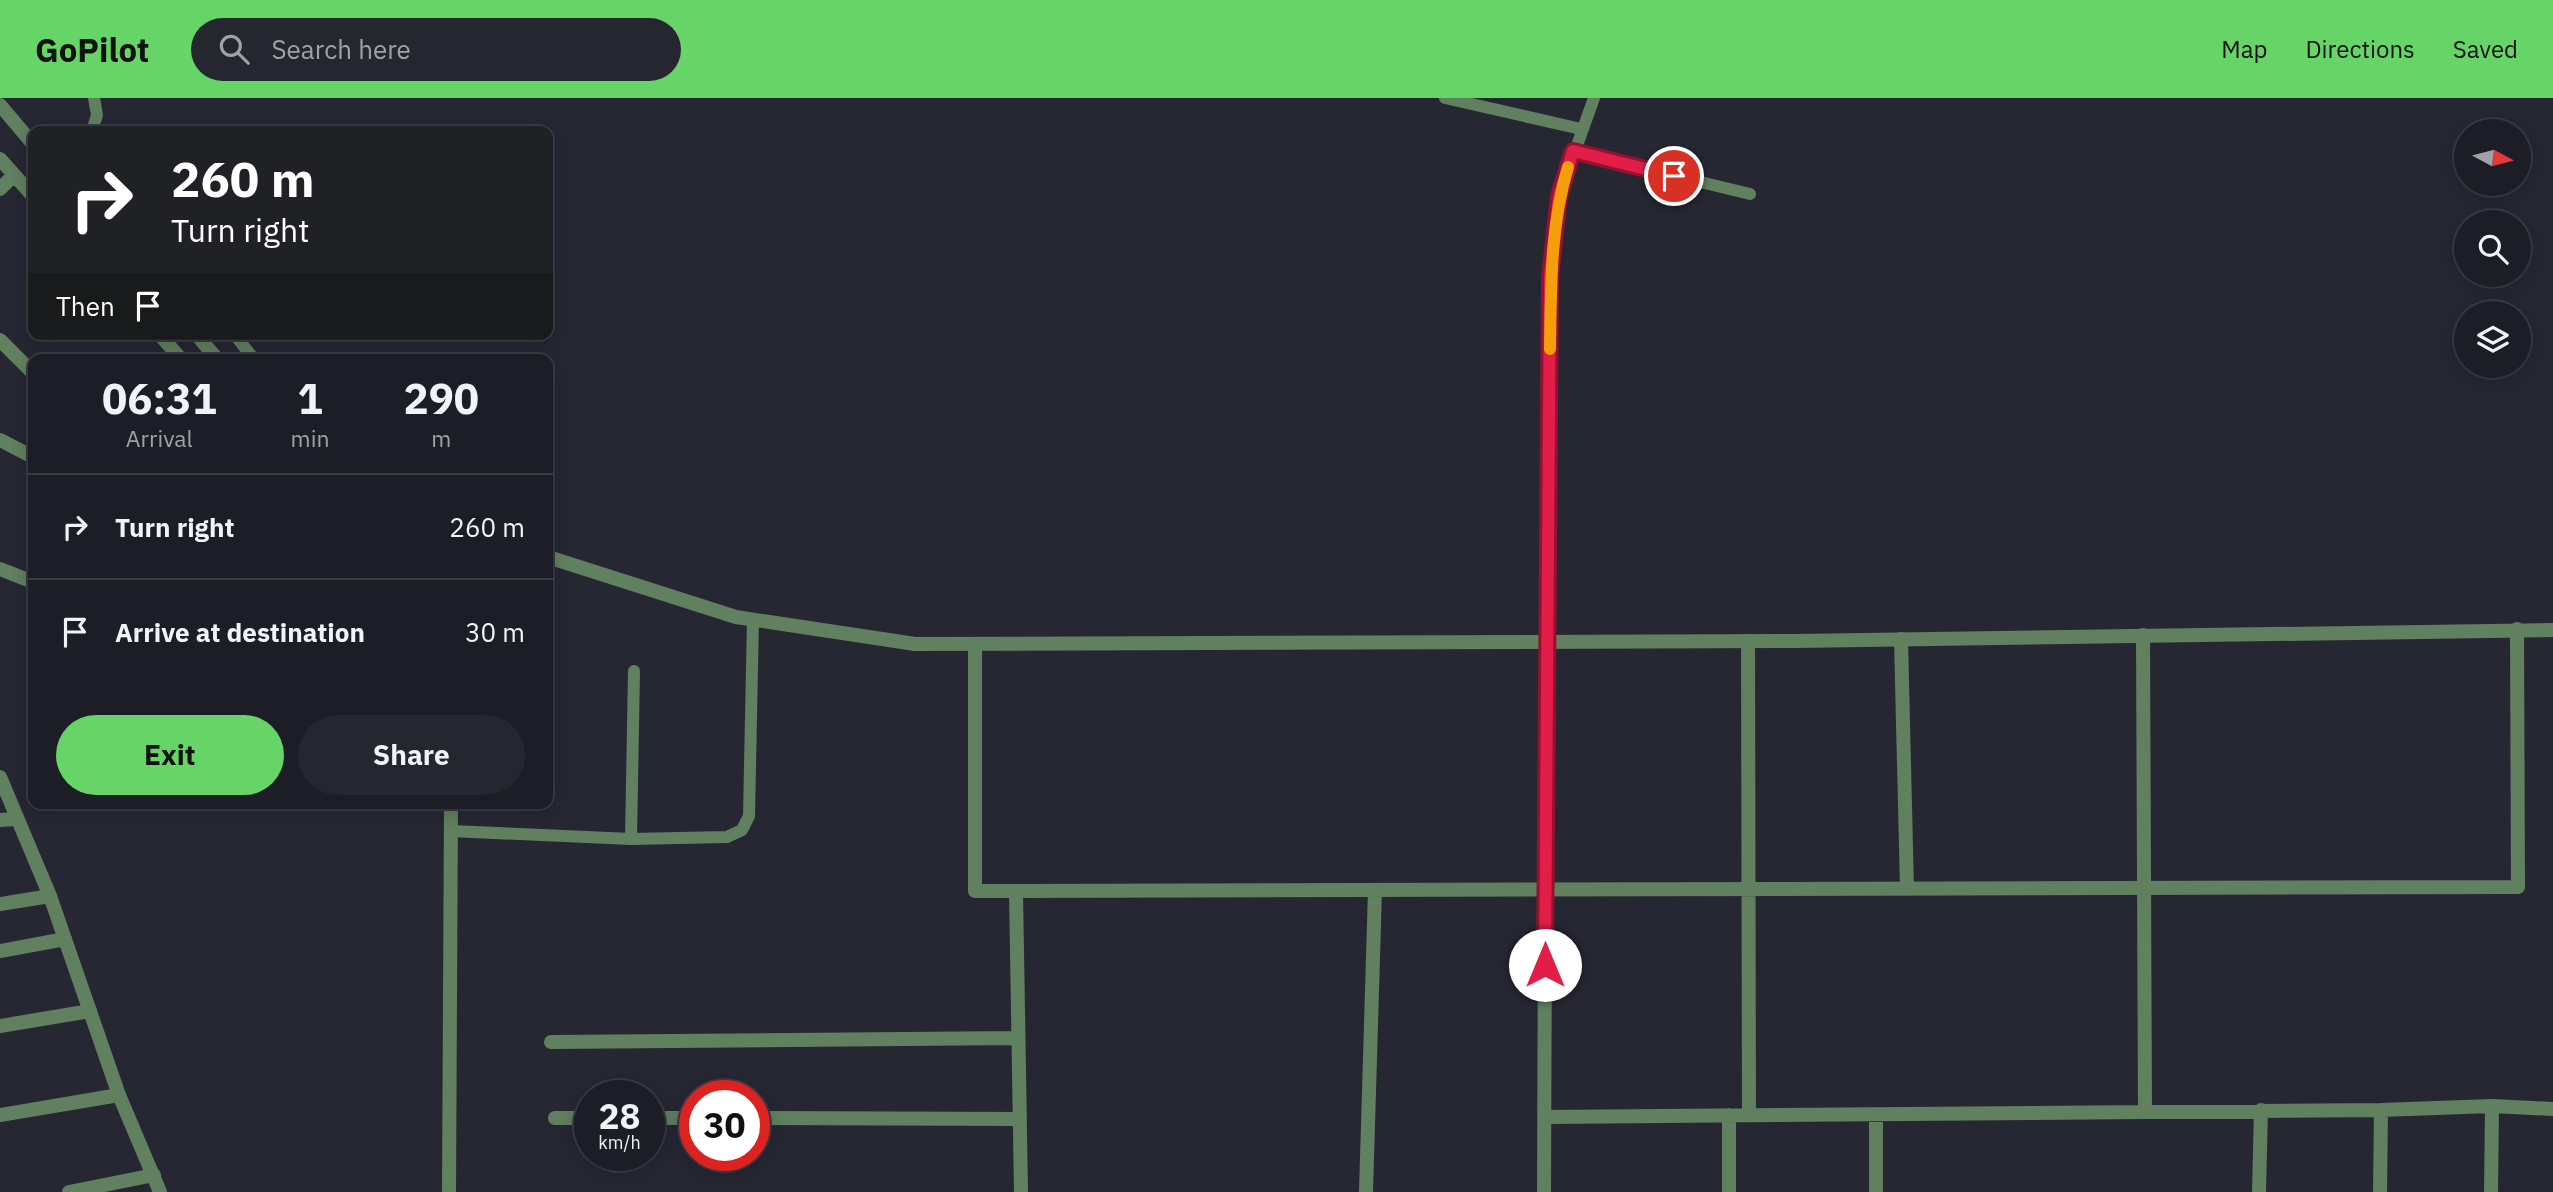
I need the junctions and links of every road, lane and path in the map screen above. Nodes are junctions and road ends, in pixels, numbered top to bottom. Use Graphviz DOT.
graph roads {
  1 [pos="94,98"];
  2 [pos="1445,98"];
  3 [pos="1594,98"];
  4 [pos="0,104"];
  5 [pos="94,126"];
  6 [pos="1581,129"];
  7 [pos="28,138"];
  8 [pos="1573,151"];
  9 [pos="0,159"];
  10 [pos="14,175"];
  11 [pos="0,189"];
  12 [pos="28,190"];
  13 [pos="1750,194"];
  14 [pos="164,340"];
  15 [pos="201,340"];
  16 [pos="239,340"];
  17 [pos="0,341"];
  18 [pos="177,354"];
  19 [pos="213,354"];
  20 [pos="250,354"];
  21 [pos="28,368"];
  22 [pos="0,440"];
  23 [pos="28,454"];
  24 [pos="553,559"];
  25 [pos="0,569"];
  26 [pos="28,580"];
  27 [pos="752,619"];
  28 [pos="2517,629"];
  29 [pos="2553,630"];
  30 [pos="2143,635"];
  31 [pos="1901,639"];
  32 [pos="1748,641"];
  33 [pos="1546,642"];
  34 [pos="975,644"];
  35 [pos="634,671"];
  36 [pos="0,777"];
  37 [pos="451,809"];
  38 [pos="16,819"];
  39 [pos="0,820"];
  40 [pos="451,831"];
  41 [pos="631,839"];
  42 [pos="2144,888"];
  43 [pos="1748,889"];
  44 [pos="1907,889"];
  45 [pos="1375,890"];
  46 [pos="1545,890"];
  47 [pos="1016,891"];
  48 [pos="50,896"];
  49 [pos="0,904"];
  50 [pos="65,939"];
  51 [pos="0,951"];
  52 [pos="90,1011"];
  53 [pos="0,1026"];
  54 [pos="1018,1038"];
  55 [pos="551,1042"];
  56 [pos="120,1095"];
  57 [pos="2492,1106"];
  58 [pos="2553,1109"];
  59 [pos="2261,1110"];
  60 [pos="2381,1110"];
  61 [pos="2146,1111"];
  62 [pos="1876,1114"];
  63 [pos="0,1115"];
  64 [pos="1729,1115"];
  65 [pos="1748,1115"];
  66 [pos="1544,1117"];
  67 [pos="555,1118"];
  68 [pos="574,1118"];
  69 [pos="770,1118"];
  70 [pos="1020,1119"];
  71 [pos="154,1175"];
  72 [pos="69,1192"];
  73 [pos="160,1192"];
  74 [pos="449,1192"];
  75 [pos="1021,1192"];
  76 [pos="1366,1192"];
  77 [pos="1544,1192"];
  78 [pos="1729,1192"];
  79 [pos="1876,1192"];
  80 [pos="2259,1192"];
  81 [pos="2380,1192"];
  82 [pos="2491,1192"];
  1 -- 5 [label="lane"];
  2 -- 6 [label="lane"];
  3 -- 6 [label="lane"];
  4 -- 7 [label="street"];
  6 -- 8 [label="lane"];
  8 -- 13 [label="lane"];
  8 -- 33 [label="lane"];
  9 -- 10 [label="street"];
  10 -- 11 [label="street"];
  10 -- 12 [label="street"];
  14 -- 18 [label="street"];
  15 -- 19 [label="street"];
  16 -- 20 [label="lane"];
  17 -- 21 [label="street"];
  22 -- 23 [label="street"];
  24 -- 27 [label="street"];
  25 -- 26 [label="street"];
  27 -- 34 [label="street"];
  27 -- 41 [label="lane"];
  28 -- 29 [label="street"];
  28 -- 30 [label="street"];
  28 -- 42 [label="street"];
  30 -- 31 [label="street"];
  30 -- 42 [label="street"];
  31 -- 32 [label="street"];
  31 -- 44 [label="street"];
  32 -- 33 [label="street"];
  32 -- 43 [label="street"];
  33 -- 34 [label="street"];
  33 -- 46 [label="street"];
  34 -- 47 [label="street"];
  35 -- 41 [label="lane"];
  36 -- 38 [label="street"];
  37 -- 40 [label="street"];
  38 -- 39 [label="street"];
  38 -- 48 [label="street"];
  40 -- 41 [label="lane"];
  40 -- 74 [label="street"];
  42 -- 44 [label="street"];
  42 -- 61 [label="street"];
  43 -- 44 [label="street"];
  43 -- 46 [label="street"];
  43 -- 65 [label="street"];
  45 -- 46 [label="street"];
  45 -- 47 [label="street"];
  45 -- 76 [label="street"];
  46 -- 66 [label="street"];
  47 -- 54 [label="street"];
  48 -- 49 [label="street"];
  48 -- 50 [label="street"];
  50 -- 51 [label="street"];
  50 -- 52 [label="street"];
  52 -- 53 [label="street"];
  52 -- 56 [label="street"];
  54 -- 55 [label="street"];
  54 -- 70 [label="street"];
  56 -- 63 [label="street"];
  56 -- 71 [label="street"];
  57 -- 58 [label="street"];
  57 -- 60 [label="street"];
  57 -- 82 [label="street"];
  59 -- 60 [label="street"];
  59 -- 61 [label="street"];
  59 -- 80 [label="street"];
  60 -- 81 [label="street"];
  61 -- 62 [label="street"];
  62 -- 65 [label="street"];
  62 -- 79 [label="street"];
  64 -- 65 [label="street"];
  64 -- 66 [label="street"];
  64 -- 78 [label="street"];
  66 -- 77 [label="street"];
  67 -- 68 [label="street"];
  69 -- 70 [label="street"];
  70 -- 75 [label="street"];
  71 -- 72 [label="street"];
  71 -- 73 [label="street"];
}
